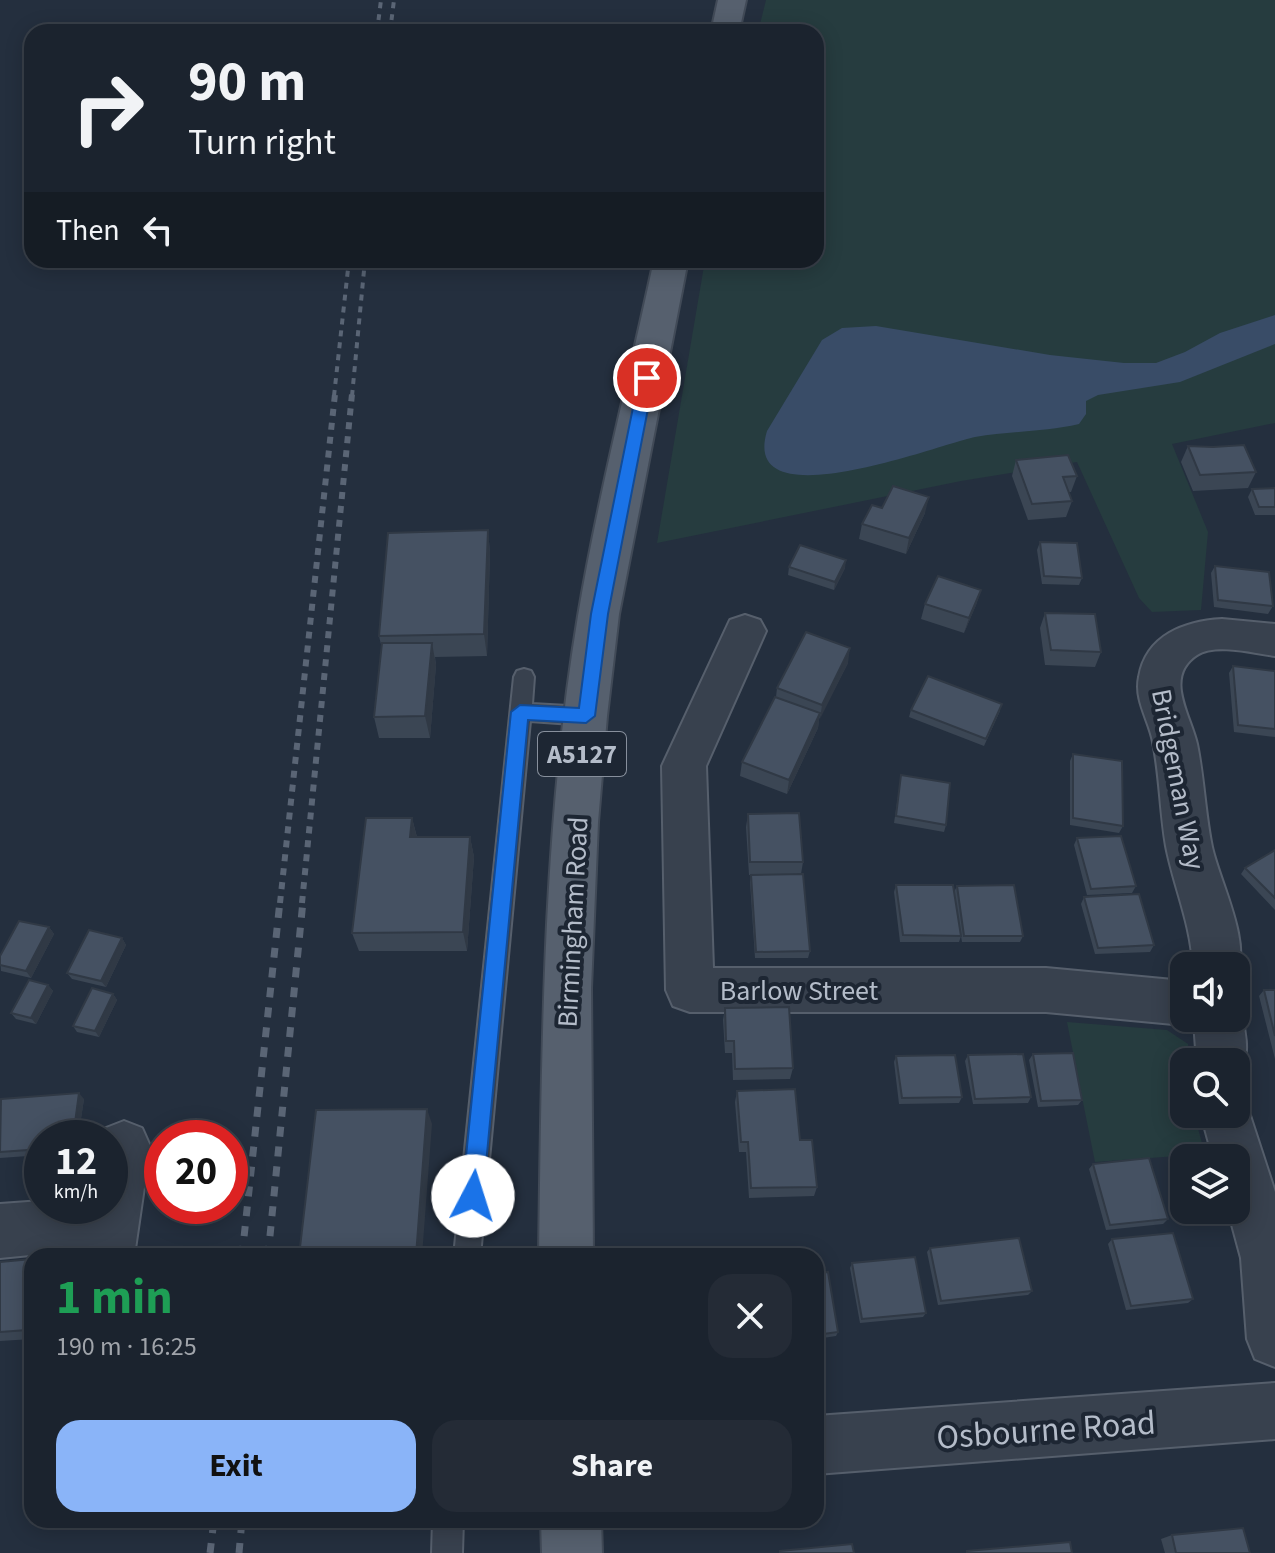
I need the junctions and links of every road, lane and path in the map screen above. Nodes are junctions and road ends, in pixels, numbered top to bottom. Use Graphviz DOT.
graph roads {
  1 [pos="732,0"];
  2 [pos="727,24"];
  3 [pos="669,268"];
  4 [pos="745,631"];
  5 [pos="1275,640"];
  6 [pos="524,677"];
  7 [pos="520,712"];
  8 [pos="586,716"];
  9 [pos="1215,952"];
  10 [pos="1170,1002"];
  11 [pos="1230,1128"];
  12 [pos="0,1231"];
  13 [pos="109,1238"];
  14 [pos="468,1248"];
  15 [pos="566,1248"];
  16 [pos="1274,1319"];
  17 [pos="1275,1411"];
  18 [pos="824,1444"];
  19 [pos="448,1528"];
  20 [pos="571,1528"];
  21 [pos="447,1553"];
  22 [pos="572,1553"];
  1 -- 2 [label="main road"];
  3 -- 8 [label="main road, Birmingham Road / A5127"];
  4 -- 10 [label="street, Barlow Street"];
  5 -- 9 [label="street, Bridgeman Way"];
  6 -- 7 [label="lane"];
  7 -- 8 [label="lane"];
  7 -- 14 [label="lane"];
  8 -- 15 [label="main road, Birmingham Road / A5127"];
  11 -- 16 [label="street"];
  12 -- 13 [label="street"];
  17 -- 18 [label="street, Osbourne Road"];
  19 -- 21 [label="lane"];
  20 -- 22 [label="main road"];
}
